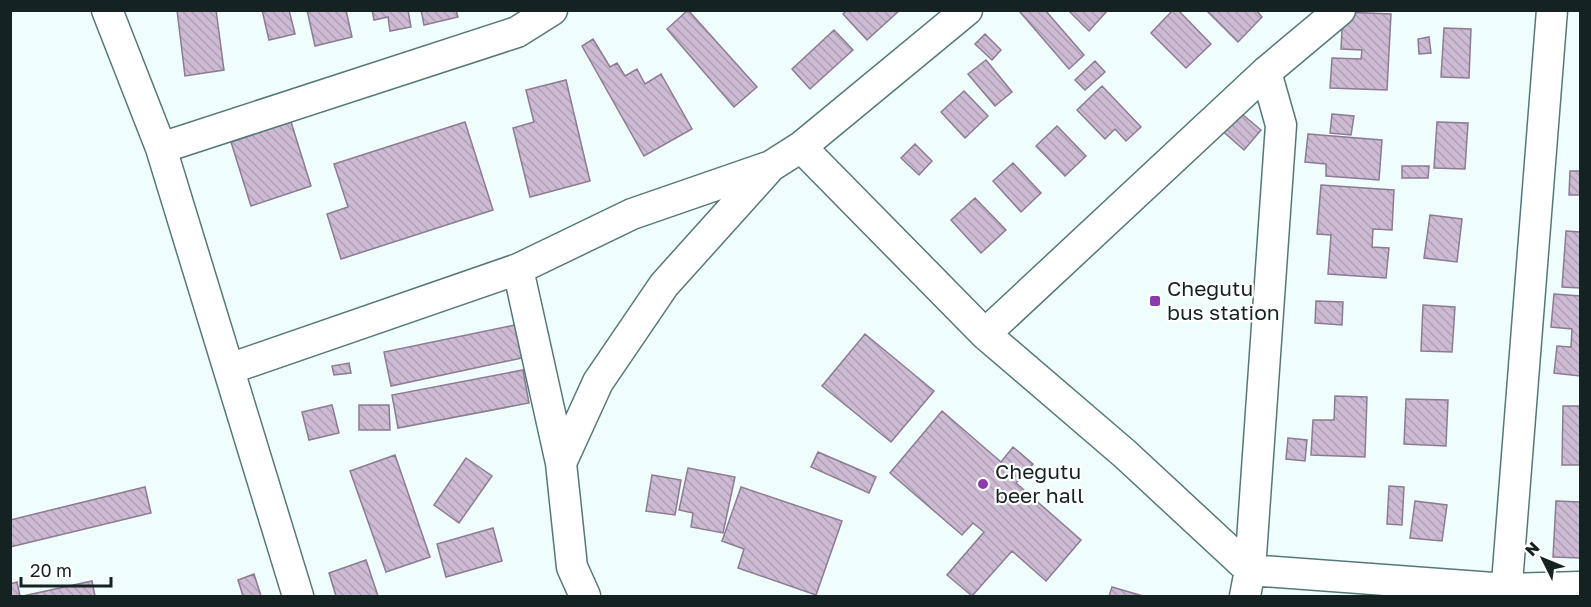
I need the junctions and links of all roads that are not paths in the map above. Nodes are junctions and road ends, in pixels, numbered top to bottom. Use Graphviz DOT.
graph roads {
  1 [pos="107,10"];
  2 [pos="552,10"];
  3 [pos="967,10"];
  4 [pos="1340,10"];
  5 [pos="1552,10"];
  6 [pos="1266,72"];
  7 [pos="801,147"];
  8 [pos="161,148"];
  9 [pos="771,166"];
  10 [pos="518,269"];
  11 [pos="985,334"];
  12 [pos="229,369"];
  13 [pos="561,463"];
  14 [pos="1248,583"];
  15 [pos="1581,587"];
  16 [pos="1507,593"];
  17 [pos="298,597"];
  18 [pos="585,597"];
  1 -- 8 [label="street"];
  2 -- 8 [label="street"];
  3 -- 7 [label="street"];
  4 -- 6 [label="street"];
  5 -- 16 [label="street"];
  6 -- 11 [label="street"];
  6 -- 14 [label="street"];
  7 -- 9 [label="street"];
  7 -- 11 [label="street"];
  8 -- 12 [label="street"];
  9 -- 10 [label="street"];
  9 -- 13 [label="street"];
  10 -- 12 [label="street"];
  10 -- 13 [label="street"];
  11 -- 14 [label="street"];
  12 -- 17 [label="street"];
  13 -- 18 [label="street"];
  14 -- 16 [label="street"];
  15 -- 16 [label="street"];
}
